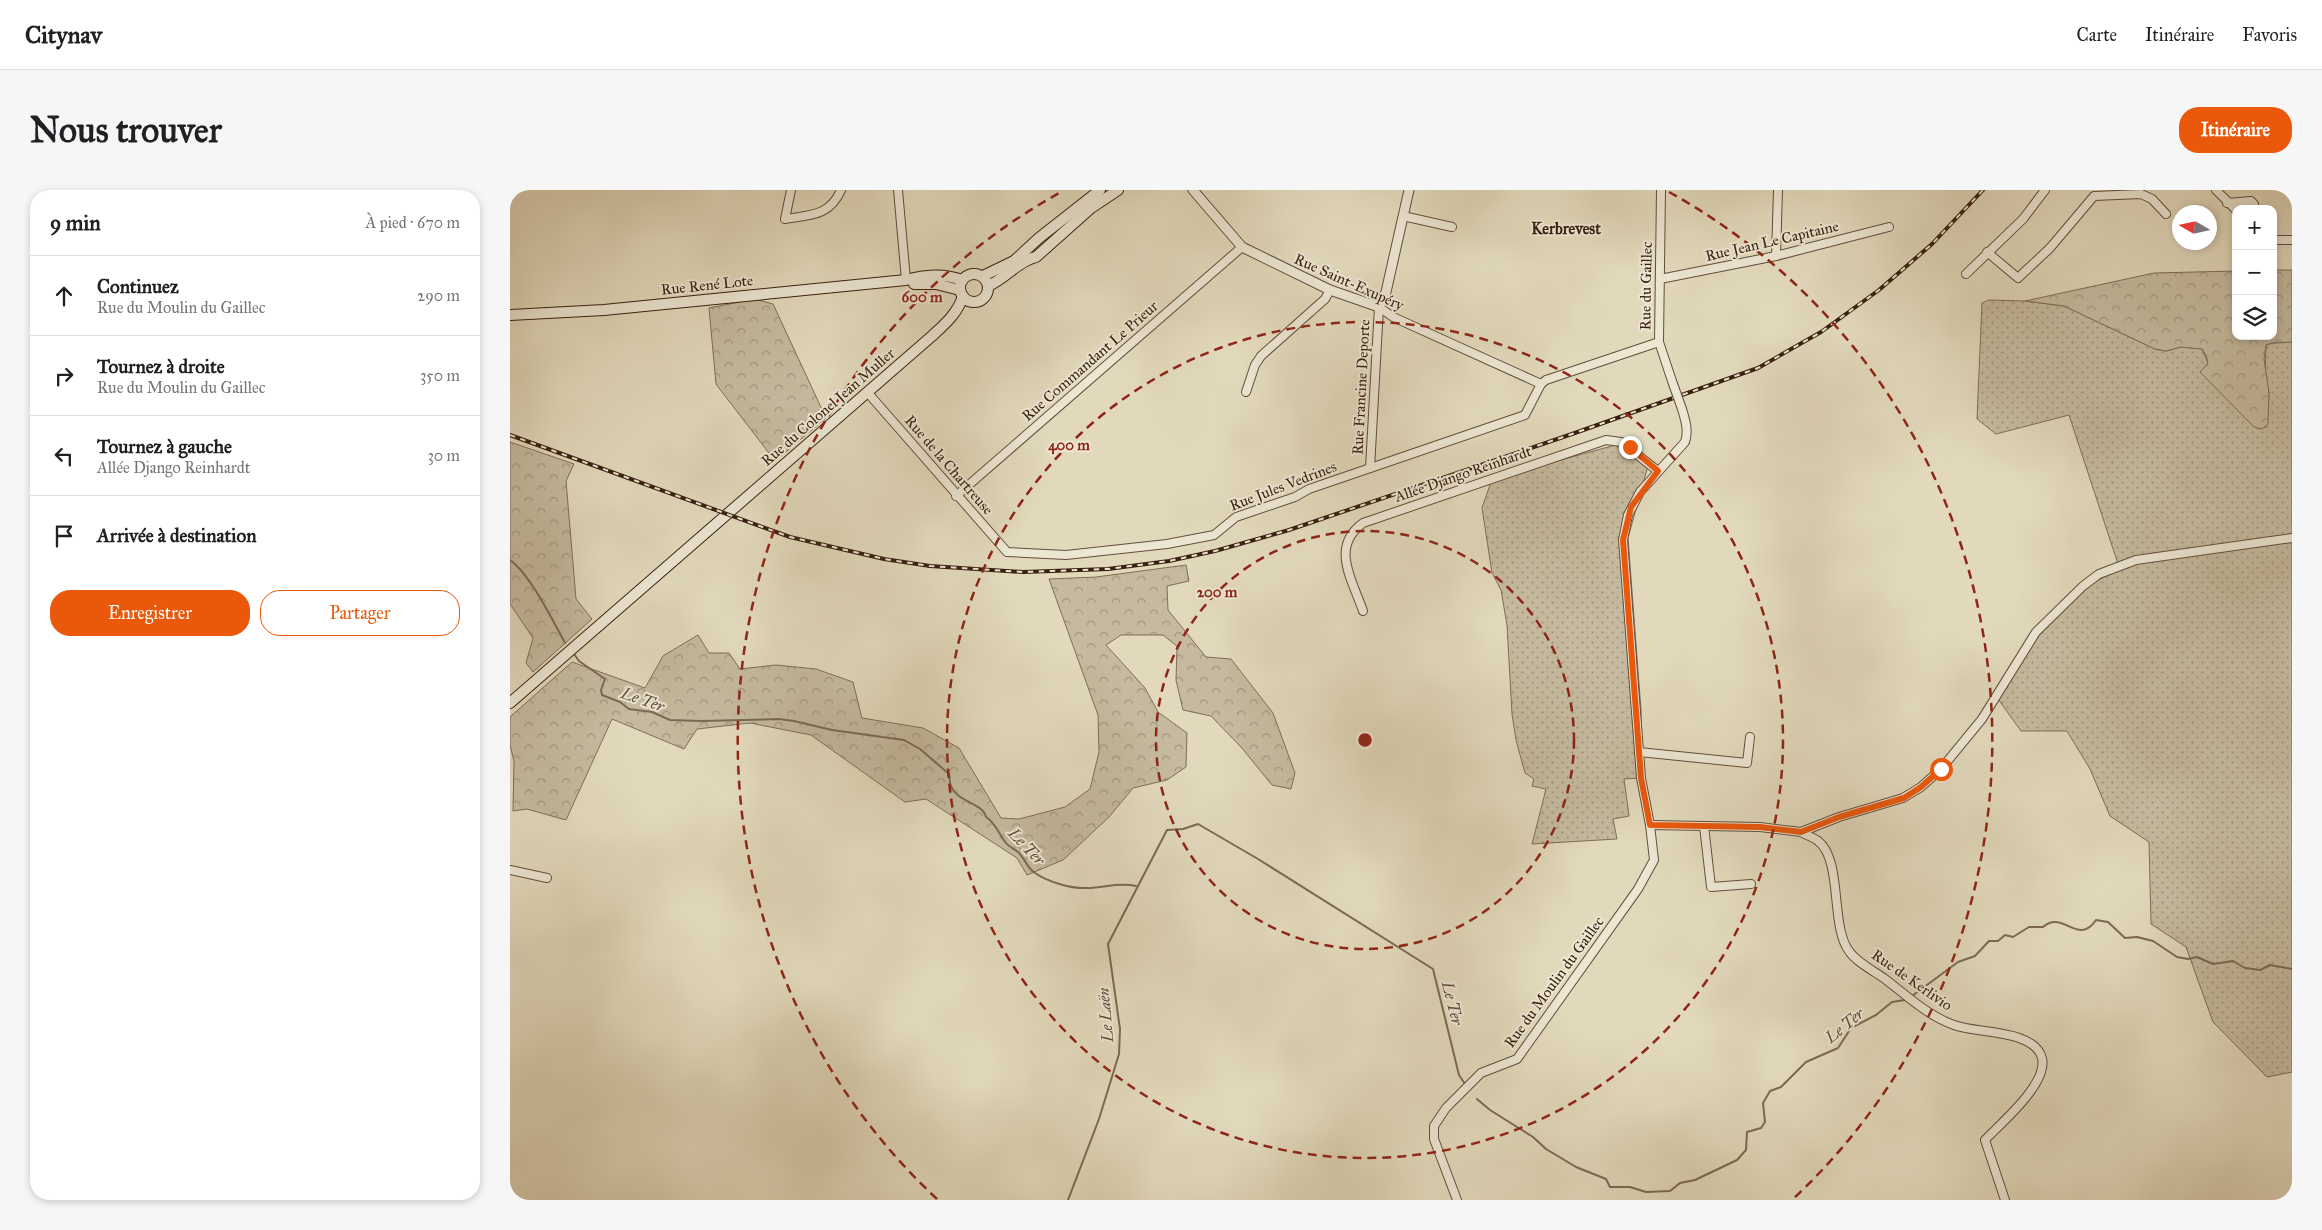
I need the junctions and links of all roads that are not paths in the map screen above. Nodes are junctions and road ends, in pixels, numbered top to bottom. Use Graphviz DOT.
graph roads {
  1 [pos="791,190"];
  2 [pos="841,190"];
  3 [pos="898,190"];
  4 [pos="1100,190"];
  5 [pos="1118,190"];
  6 [pos="1193,190"];
  7 [pos="1409,190"];
  8 [pos="1661,190"];
  9 [pos="1778,190"];
  10 [pos="2045,190"];
  11 [pos="2216,190"];
  12 [pos="2112,193"];
  13 [pos="2227,203"];
  14 [pos="2254,205"];
  15 [pos="2232,207"];
  16 [pos="2166,214"];
  17 [pos="1403,216"];
  18 [pos="1452,227"];
  19 [pos="1890,227"];
  20 [pos="2277,240"];
  21 [pos="2292,240"];
  22 [pos="1242,247"];
  23 [pos="1989,250"];
  24 [pos="1776,256"];
  25 [pos="1966,274"];
  26 [pos="983,276"];
  27 [pos="1660,279"];
  28 [pos="906,280"];
  29 [pos="988,286"];
  30 [pos="961,289"];
  31 [pos="1330,290"];
  32 [pos="974,302"];
  33 [pos="1379,307"];
  34 [pos="510,315"];
  35 [pos="949,320"];
  36 [pos="1659,342"];
  37 [pos="1541,384"];
  38 [pos="1246,392"];
  39 [pos="868,393"];
  40 [pos="1682,409"];
  41 [pos="1370,468"];
  42 [pos="1658,471"];
  43 [pos="956,496"];
  44 [pos="2292,538"];
  45 [pos="1012,553"];
  46 [pos="1363,611"];
  47 [pos="510,703"];
  48 [pos="1750,737"];
  49 [pos="1639,752"];
  50 [pos="1650,825"];
  51 [pos="1704,826"];
  52 [pos="1801,832"];
  53 [pos="510,870"];
  54 [pos="548,878"];
  55 [pos="1750,884"];
  56 [pos="1457,1200"];
  57 [pos="2005,1200"];
  1 -- 2 [label="street"];
  3 -- 28 [label="street"];
  4 -- 26 [label="main road"];
  5 -- 29 [label="main road"];
  6 -- 22 [label="street, Rue Saint-Exupéry"];
  7 -- 17 [label="street"];
  8 -- 27 [label="street, Rue du Gaillec"];
  9 -- 24 [label="street"];
  10 -- 23 [label="street"];
  11 -- 13 [label="street"];
  12 -- 16 [label="street"];
  12 -- 23 [label="street"];
  13 -- 14 [label="street"];
  13 -- 15 [label="street"];
  17 -- 18 [label="street"];
  17 -- 33 [label="street"];
  19 -- 24 [label="street, Rue Jean Le Capitaine"];
  20 -- 21 [label="street"];
  22 -- 31 [label="street, Rue Saint-Exupéry"];
  22 -- 43 [label="street, Rue Commandant Le Prieur"];
  23 -- 25 [label="street"];
  24 -- 27 [label="street, Rue Jean Le Capitaine"];
  26 -- 29 [label="main road"];
  26 -- 30 [label="main road"];
  27 -- 36 [label="street, Rue du Gaillec"];
  28 -- 30 [label="main road, Rue René Lote"];
  28 -- 34 [label="main road, Rue René Lote"];
  29 -- 32 [label="main road"];
  30 -- 32 [label="main road"];
  30 -- 35 [label="main road, Rue du Colonel Jean Muller"];
  31 -- 33 [label="street, Rue Saint-Exupéry"];
  31 -- 38 [label="street"];
  32 -- 35 [label="main road, Rue du Colonel Jean Muller"];
  33 -- 37 [label="street, Rue Saint-Exupéry"];
  33 -- 41 [label="street, Rue Francine Deporte"];
  35 -- 39 [label="main road, Rue du Colonel Jean Muller"];
  36 -- 37 [label="street"];
  36 -- 40 [label="street, Rue du Gaillec, bridge"];
  37 -- 41 [label="street, Rue Jules Vedrines"];
  39 -- 43 [label="street, Rue de la Chartreuse"];
  39 -- 47 [label="main road, Rue du Colonel Jean Muller"];
  40 -- 42 [label="street, Rue du Moulin du Gaillec"];
  41 -- 45 [label="street, Rue Jules Vedrines"];
  42 -- 46 [label="street, Allée Django Reinhardt"];
  42 -- 49 [label="street, Rue du Moulin du Gaillec"];
  43 -- 45 [label="street, Rue de la Chartreuse"];
  44 -- 52 [label="street"];
  48 -- 49 [label="street"];
  49 -- 50 [label="street, Rue du Moulin du Gaillec"];
  50 -- 51 [label="street"];
  50 -- 56 [label="street, Rue du Moulin du Gaillec"];
  51 -- 52 [label="street"];
  51 -- 55 [label="street"];
  52 -- 57 [label="street, Rue de Kerlivio"];
  53 -- 54 [label="street"];
}
